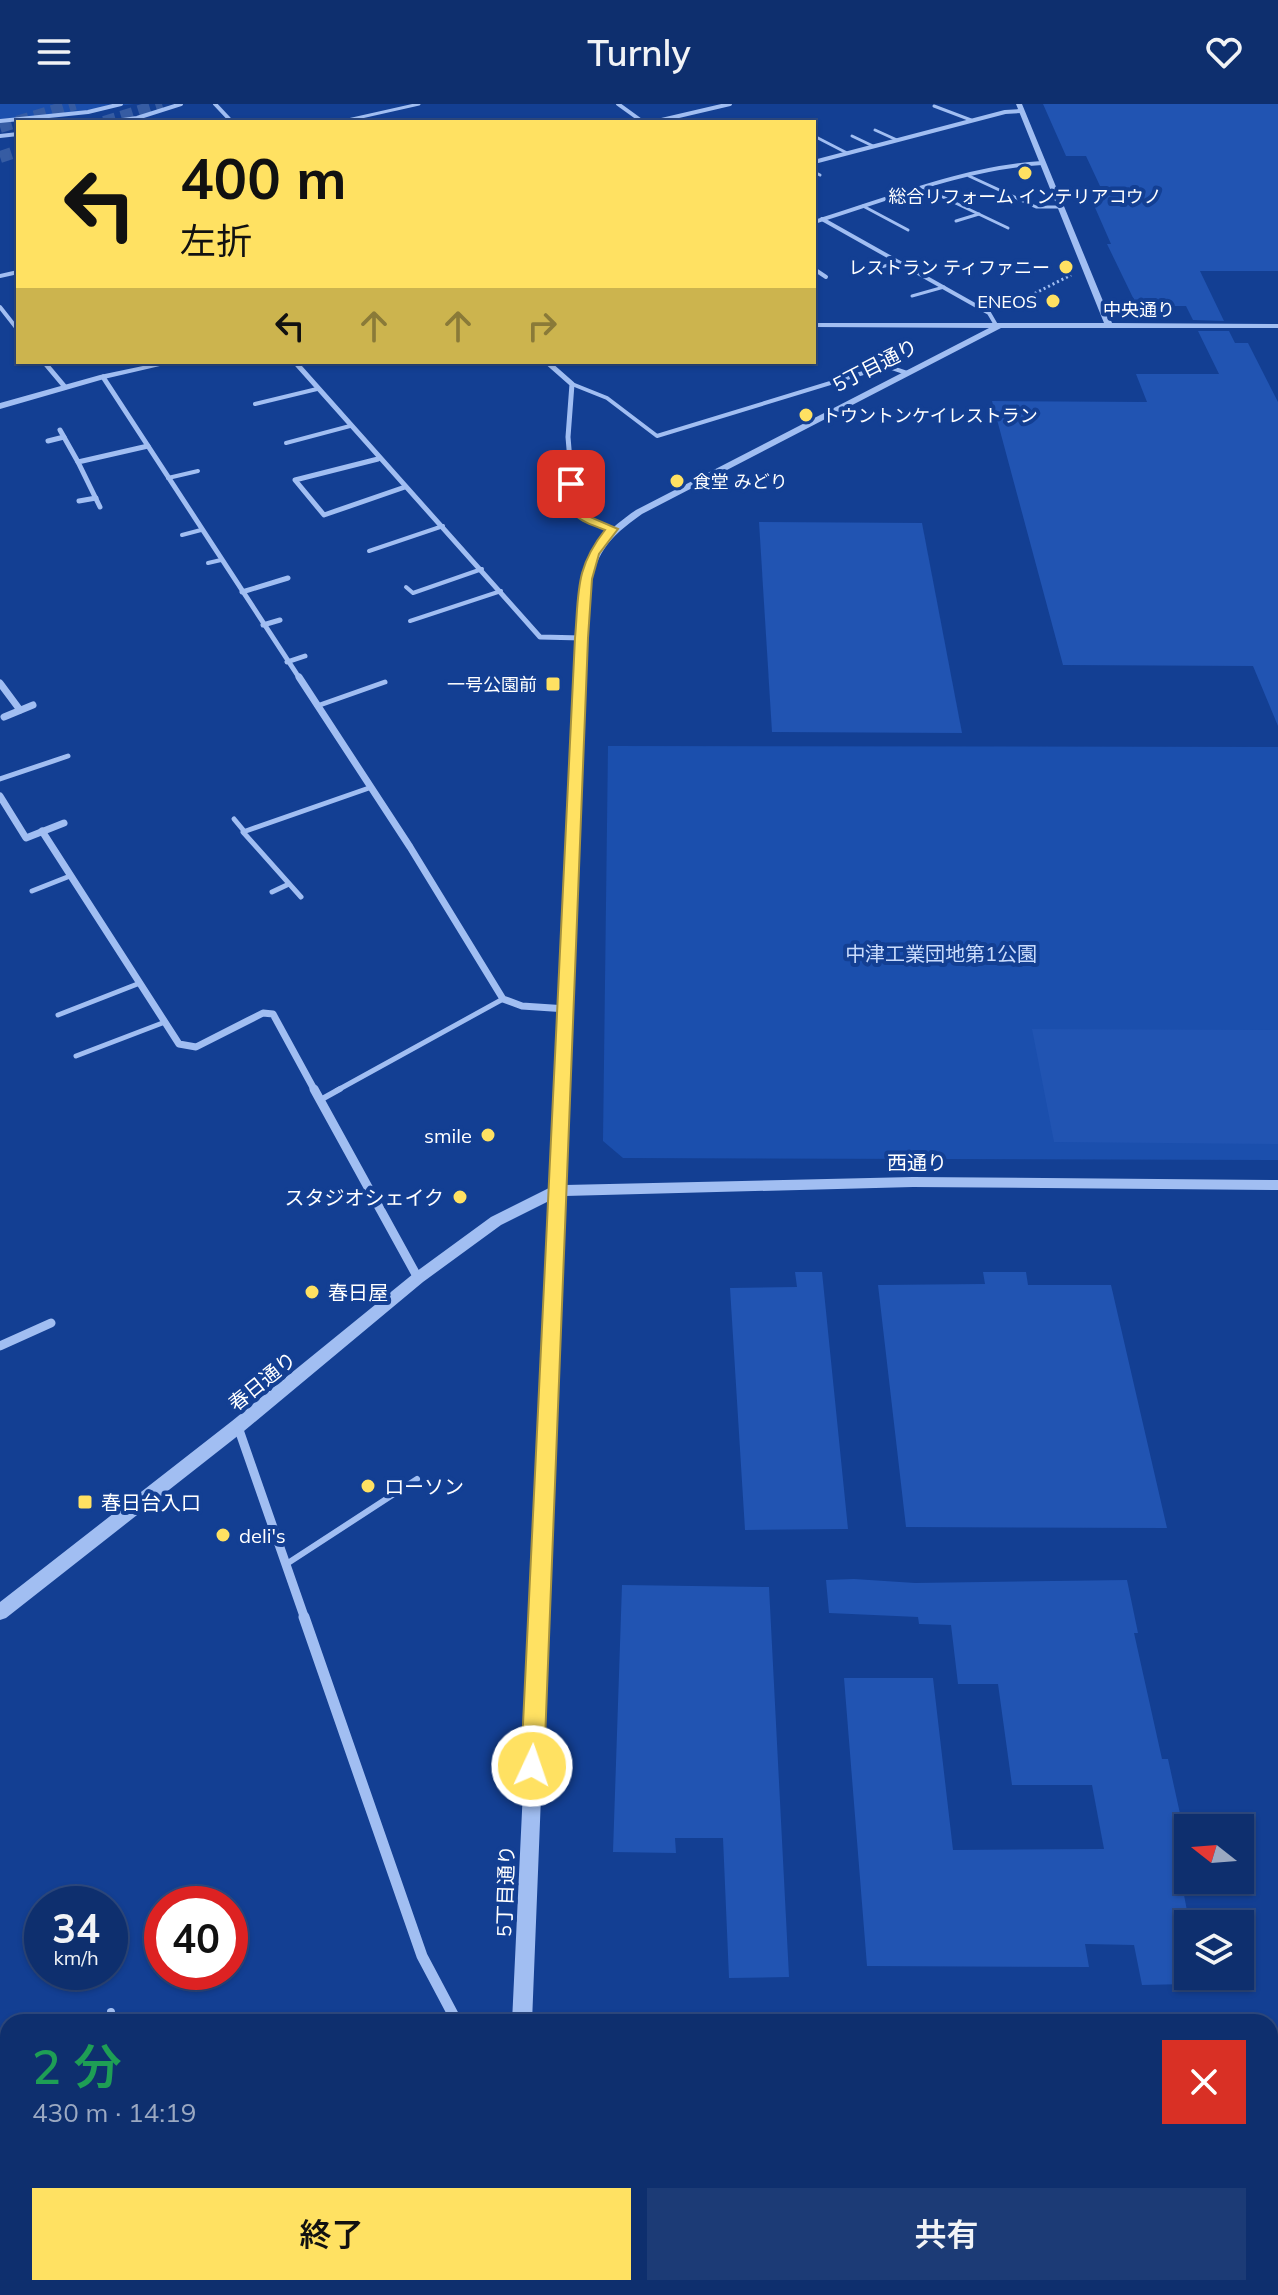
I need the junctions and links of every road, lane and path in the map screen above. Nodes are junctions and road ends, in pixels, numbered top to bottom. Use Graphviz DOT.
graph roads {
  1 [pos="121,104"];
  2 [pos="181,104"];
  3 [pos="215,104"];
  4 [pos="419,104"];
  5 [pos="618,104"];
  6 [pos="730,104"];
  7 [pos="934,106"];
  8 [pos="1020,108"];
  9 [pos="123,120"];
  10 [pos="230,120"];
  11 [pos="348,120"];
  12 [pos="640,120"];
  13 [pos="662,120"];
  14 [pos="971,120"];
  15 [pos="0,121"];
  16 [pos="875,130"];
  17 [pos="852,136"];
  18 [pos="816,137"];
  19 [pos="897,140"];
  20 [pos="873,146"];
  21 [pos="847,153"];
  22 [pos="816,161"];
  23 [pos="1042,163"];
  24 [pos="816,173"];
  25 [pos="820,175"];
  26 [pos="969,176"];
  27 [pos="924,188"];
  28 [pos="863,206"];
  29 [pos="1060,207"];
  30 [pos="979,214"];
  31 [pos="822,219"];
  32 [pos="816,221"];
  33 [pos="956,221"];
  34 [pos="1008,228"];
  35 [pos="908,230"];
  36 [pos="899,262"];
  37 [pos="816,270"];
  38 [pos="867,271"];
  39 [pos="1087,272"];
  40 [pos="826,277"];
  41 [pos="944,287"];
  42 [pos="912,296"];
  43 [pos="0,307"];
  44 [pos="991,316"];
  45 [pos="816,325"];
  46 [pos="998,325"];
  47 [pos="1109,325"];
  48 [pos="1278,326"];
  49 [pos="16,327"];
  50 [pos="46,364"];
  51 [pos="164,364"];
  52 [pos="297,364"];
  53 [pos="549,364"];
  54 [pos="907,373"];
  55 [pos="103,377"];
  56 [pos="572,384"];
  57 [pos="65,387"];
  58 [pos="317,389"];
  59 [pos="255,404"];
  60 [pos="0,406"];
  61 [pos="350,426"];
  62 [pos="60,430"];
  63 [pos="64,437"];
  64 [pos="48,441"];
  65 [pos="286,443"];
  66 [pos="148,446"];
  67 [pos="378,459"];
  68 [pos="78,462"];
  69 [pos="198,471"];
  70 [pos="168,478"];
  71 [pos="405,487"];
  72 [pos="96,498"];
  73 [pos="79,501"];
  74 [pos="100,507"];
  75 [pos="443,526"];
  76 [pos="612,529"];
  77 [pos="201,530"];
  78 [pos="182,535"];
  79 [pos="369,551"];
  80 [pos="221,560"];
  81 [pos="208,563"];
  82 [pos="482,569"];
  83 [pos="288,578"];
  84 [pos="406,587"];
  85 [pos="501,591"];
  86 [pos="242,592"];
  87 [pos="435,613"];
  88 [pos="280,620"];
  89 [pos="410,621"];
  90 [pos="444,622"];
  91 [pos="263,625"];
  92 [pos="582,638"];
  93 [pos="305,656"];
  94 [pos="287,662"];
  95 [pos="385,682"];
  96 [pos="0,683"];
  97 [pos="33,705"];
  98 [pos="316,706"];
  99 [pos="20,710"];
  100 [pos="4,717"];
  101 [pos="68,756"];
  102 [pos="0,779"];
  103 [pos="369,788"];
  104 [pos="0,796"];
  105 [pos="234,819"];
  106 [pos="64,823"];
  107 [pos="42,831"];
  108 [pos="244,831"];
  109 [pos="70,876"];
  110 [pos="289,884"];
  111 [pos="32,891"];
  112 [pos="272,892"];
  113 [pos="301,897"];
  114 [pos="140,983"];
  115 [pos="503,999"];
  116 [pos="567,1009"];
  117 [pos="58,1015"];
  118 [pos="165,1022"];
  119 [pos="76,1056"];
  120 [pos="322,1099"];
  121 [pos="1278,1185"];
  122 [pos="556,1191"];
  123 [pos="418,1278"];
  124 [pos="51,1323"];
  125 [pos="0,1346"];
  126 [pos="238,1426"];
  127 [pos="417,1479"];
  128 [pos="288,1563"];
  129 [pos="0,1612"];
  130 [pos="453,2014"];
  131 [pos="522,2014"];
  1 -- 15 [label="street"];
  2 -- 9 [label="street"];
  3 -- 10 [label="street"];
  4 -- 11 [label="lane"];
  5 -- 12 [label="street"];
  6 -- 13 [label="street"];
  7 -- 14 [label="lane"];
  8 -- 14 [label="street"];
  8 -- 23 [label="street"];
  14 -- 19 [label="street"];
  16 -- 19 [label="lane"];
  17 -- 20 [label="lane"];
  18 -- 21 [label="lane"];
  19 -- 20 [label="street"];
  20 -- 21 [label="street"];
  21 -- 22 [label="street"];
  23 -- 26 [label="street"];
  23 -- 29 [label="street"];
  24 -- 25 [label="lane"];
  26 -- 27 [label="street"];
  26 -- 29 [label="lane"];
  27 -- 28 [label="street"];
  27 -- 30 [label="lane"];
  28 -- 31 [label="street"];
  28 -- 35 [label="lane"];
  29 -- 39 [label="street"];
  30 -- 33 [label="lane"];
  30 -- 34 [label="lane"];
  31 -- 32 [label="street"];
  31 -- 36 [label="street"];
  36 -- 38 [label="lane"];
  36 -- 41 [label="street"];
  37 -- 40 [label="street"];
  39 -- 44 [label="path"];
  39 -- 47 [label="street"];
  41 -- 42 [label="lane"];
  41 -- 44 [label="street"];
  43 -- 49 [label="street"];
  44 -- 46 [label="street"];
  45 -- 46 [label="street, 中央通り"];
  46 -- 47 [label="street, 中央通り"];
  46 -- 54 [label="street, 5丁目通り"];
  47 -- 48 [label="street, 中央通り"];
  50 -- 57 [label="street"];
  51 -- 55 [label="street"];
  52 -- 58 [label="street"];
  53 -- 56 [label="street"];
  54 -- 56 [label="lane"];
  54 -- 76 [label="street, 5丁目通り"];
  55 -- 57 [label="street"];
  55 -- 66 [label="street"];
  56 -- 76 [label="street"];
  57 -- 60 [label="street"];
  58 -- 59 [label="lane"];
  58 -- 61 [label="street"];
  61 -- 65 [label="lane"];
  61 -- 67 [label="street"];
  62 -- 63 [label="street"];
  63 -- 64 [label="street"];
  63 -- 68 [label="street"];
  66 -- 68 [label="street"];
  66 -- 70 [label="street"];
  67 -- 71 [label="street"];
  67 -- 71 [label="street"];
  68 -- 72 [label="street"];
  69 -- 70 [label="lane"];
  70 -- 77 [label="street"];
  71 -- 75 [label="street"];
  72 -- 73 [label="street"];
  72 -- 74 [label="street"];
  75 -- 79 [label="lane"];
  75 -- 82 [label="street"];
  76 -- 92 [label="street, 5丁目通り"];
  77 -- 78 [label="lane"];
  77 -- 80 [label="street"];
  80 -- 81 [label="lane"];
  80 -- 86 [label="street"];
  82 -- 84 [label="lane"];
  82 -- 85 [label="street"];
  83 -- 86 [label="street"];
  85 -- 87 [label="lane"];
  85 -- 92 [label="street"];
  86 -- 91 [label="street"];
  87 -- 89 [label="lane"];
  87 -- 90 [label="lane"];
  88 -- 91 [label="street"];
  91 -- 94 [label="street"];
  92 -- 116 [label="street, 5丁目通り"];
  93 -- 94 [label="street"];
  94 -- 98 [label="street"];
  95 -- 98 [label="lane"];
  96 -- 99 [label="street"];
  97 -- 99 [label="street"];
  98 -- 103 [label="street"];
  99 -- 100 [label="street"];
  101 -- 102 [label="lane"];
  103 -- 108 [label="lane"];
  103 -- 115 [label="street"];
  104 -- 107 [label="street"];
  105 -- 108 [label="lane"];
  106 -- 107 [label="street"];
  107 -- 109 [label="street"];
  108 -- 110 [label="lane"];
  109 -- 111 [label="lane"];
  109 -- 114 [label="street"];
  110 -- 112 [label="lane"];
  110 -- 113 [label="lane"];
  114 -- 117 [label="lane"];
  114 -- 118 [label="street"];
  115 -- 116 [label="street"];
  115 -- 120 [label="lane"];
  116 -- 122 [label="street, 5丁目通り"];
  118 -- 119 [label="lane"];
  118 -- 120 [label="street"];
  120 -- 123 [label="street"];
  121 -- 122 [label="street, 西通り"];
  122 -- 123 [label="street, 春日通り"];
  122 -- 131 [label="street, 5丁目通り"];
  123 -- 126 [label="street, 春日通り"];
  124 -- 125 [label="street"];
  126 -- 128 [label="street"];
  126 -- 129 [label="street, 春日通り"];
  127 -- 128 [label="lane"];
  128 -- 130 [label="street"];
}
